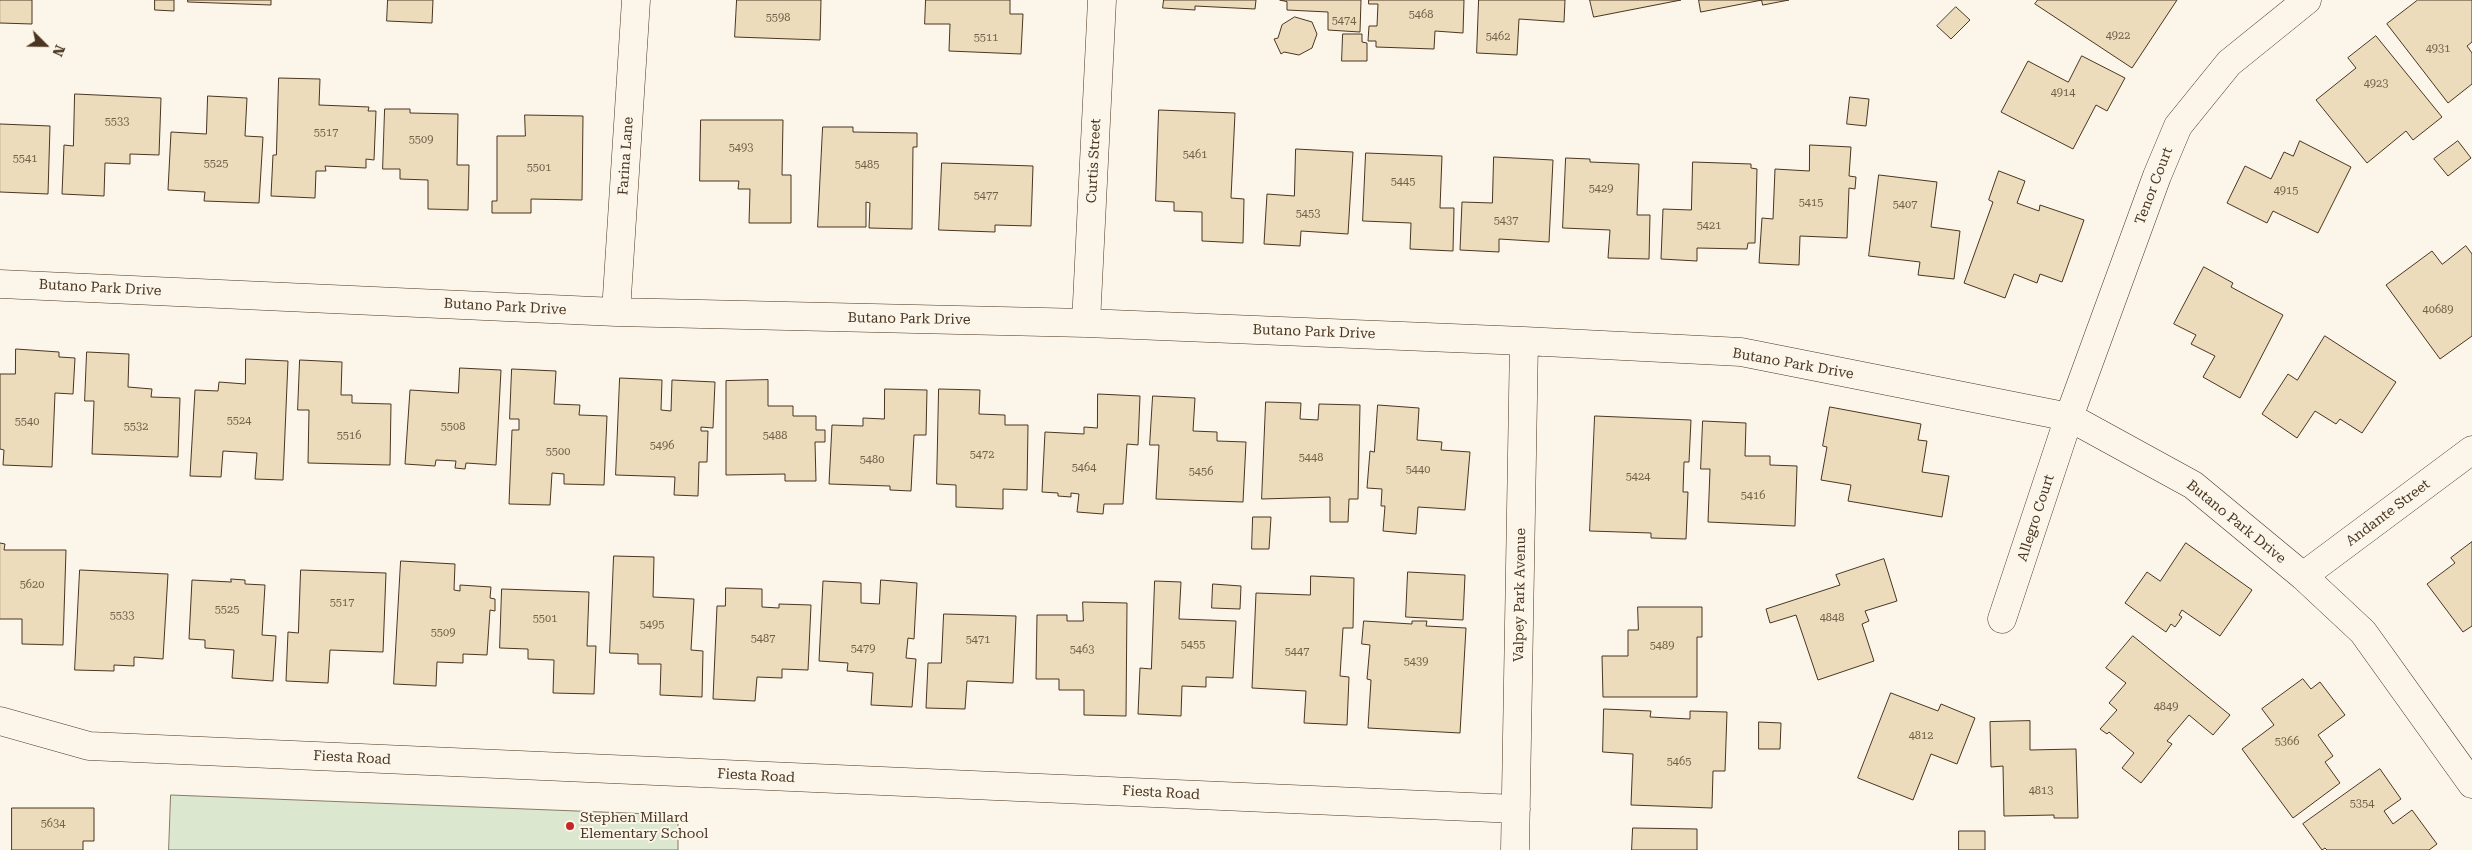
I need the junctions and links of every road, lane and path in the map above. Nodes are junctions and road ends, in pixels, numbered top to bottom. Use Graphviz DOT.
graph roads {
  1 [pos="636,0"];
  2 [pos="1102,0"];
  3 [pos="2307,0"];
  4 [pos="0,284"];
  5 [pos="616,312"];
  6 [pos="1086,323"];
  7 [pos="1524,341"];
  8 [pos="2069,417"];
  9 [pos="2472,450"];
  10 [pos="2303,576"];
  11 [pos="2002,620"];
  12 [pos="0,721"];
  13 [pos="2472,784"];
  14 [pos="1516,809"];
  15 [pos="1515,850"];
  1 -- 5 [label="street, Farina Lane"];
  2 -- 6 [label="street, Curtis Street"];
  3 -- 8 [label="street, Tenor Court"];
  4 -- 5 [label="street, Butano Park Drive"];
  5 -- 6 [label="street, Butano Park Drive"];
  6 -- 7 [label="street, Butano Park Drive"];
  7 -- 8 [label="street, Butano Park Drive"];
  7 -- 14 [label="street, Valpey Park Avenue"];
  8 -- 10 [label="street, Butano Park Drive"];
  8 -- 11 [label="street, Allegro Court"];
  9 -- 10 [label="street, Andante Street"];
  10 -- 13 [label="street, Butano Park Drive"];
  12 -- 14 [label="street, Fiesta Road"];
  14 -- 15 [label="street, Valpey Park Avenue"];
}
